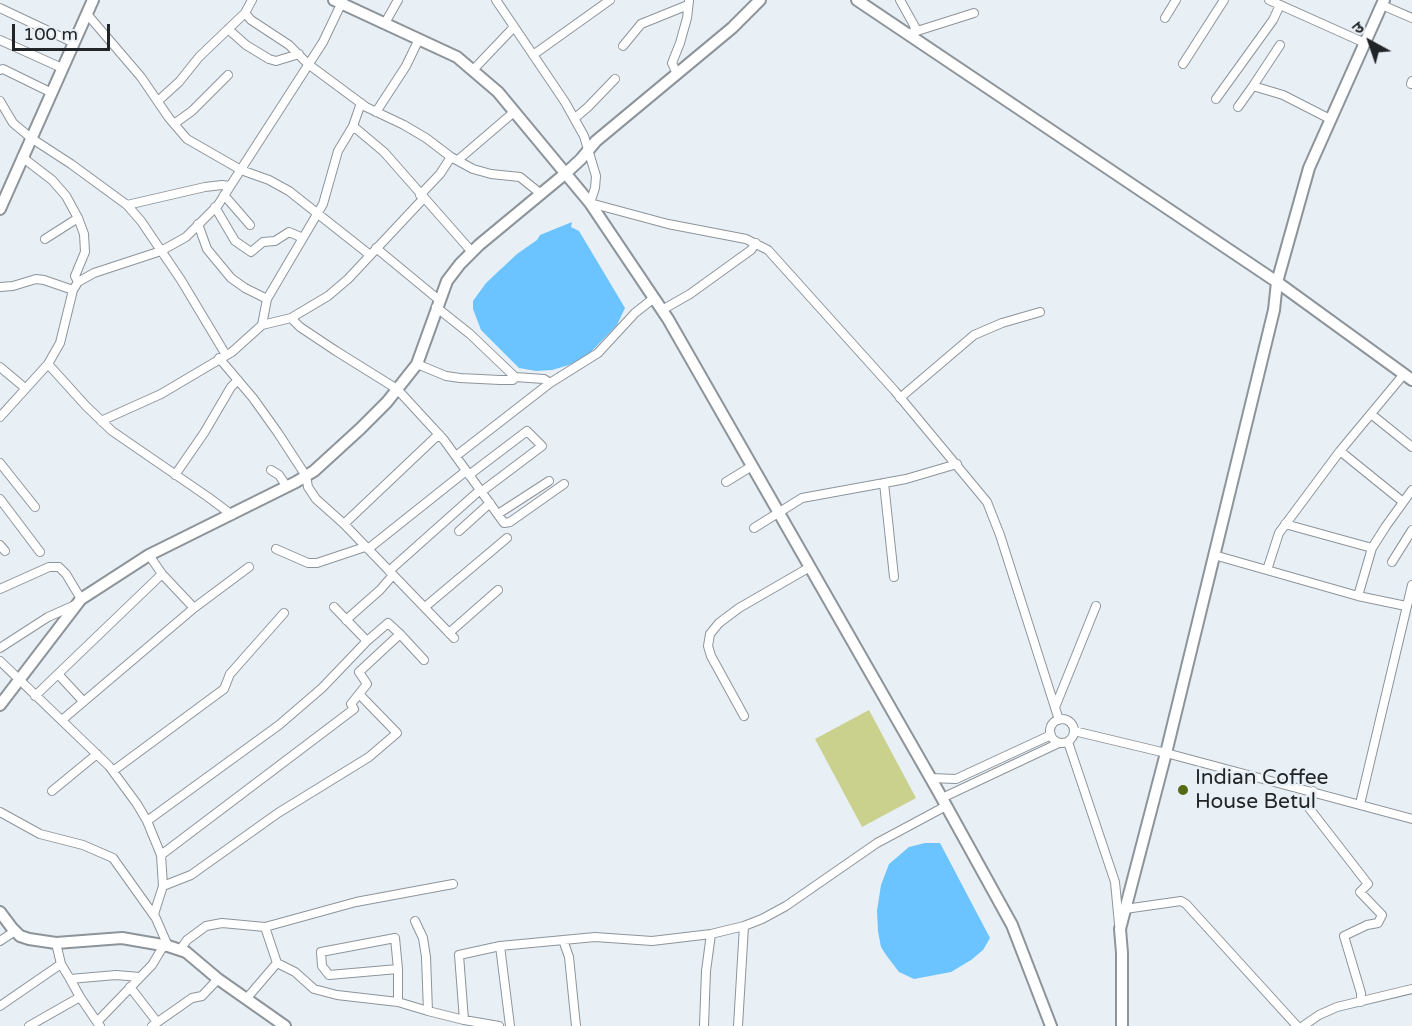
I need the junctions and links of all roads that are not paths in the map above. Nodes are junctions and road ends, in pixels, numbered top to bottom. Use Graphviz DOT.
graph roads {
  1 [pos="93,0"];
  2 [pos="252,0"];
  3 [pos="398,0"];
  4 [pos="496,0"];
  5 [pos="760,0"];
  6 [pos="857,0"];
  7 [pos="900,0"];
  8 [pos="1176,0"];
  9 [pos="1224,0"];
  10 [pos="1269,0"];
  11 [pos="339,1"];
  12 [pos="606,1"];
  13 [pos="689,2"];
  14 [pos="1383,3"];
  15 [pos="1280,5"];
  16 [pos="0,8"];
  17 [pos="245,13"];
  18 [pos="974,13"];
  19 [pos="87,14"];
  20 [pos="1165,18"];
  21 [pos="1412,18"];
  22 [pos="385,23"];
  23 [pos="514,27"];
  24 [pos="228,29"];
  25 [pos="913,34"];
  26 [pos="419,39"];
  27 [pos="0,40"];
  28 [pos="74,43"];
  29 [pos="1365,43"];
  30 [pos="622,45"];
  31 [pos="1280,45"];
  32 [pos="299,54"];
  33 [pos="532,56"];
  34 [pos="308,64"];
  35 [pos="1183,64"];
  36 [pos="62,68"];
  37 [pos="0,70"];
  38 [pos="473,70"];
  39 [pos="677,74"];
  40 [pos="228,75"];
  41 [pos="615,79"];
  42 [pos="1253,86"];
  43 [pos="52,93"];
  44 [pos="1216,99"];
  45 [pos="0,101"];
  46 [pos="158,102"];
  47 [pos="361,103"];
  48 [pos="1238,107"];
  49 [pos="376,112"];
  50 [pos="514,112"];
  51 [pos="575,118"];
  52 [pos="1330,119"];
  53 [pos="174,124"];
  54 [pos="353,126"];
  55 [pos="31,138"];
  56 [pos="588,151"];
  57 [pos="22,157"];
  58 [pos="454,158"];
  59 [pos="241,170"];
  60 [pos="566,173"];
  61 [pos="230,186"];
  62 [pos="542,194"];
  63 [pos="224,195"];
  64 [pos="421,197"];
  65 [pos="590,203"];
  66 [pos="127,205"];
  67 [pos="215,207"];
  68 [pos="0,209"];
  69 [pos="318,214"];
  70 [pos="78,218"];
  71 [pos="198,224"];
  72 [pos="250,225"];
  73 [pos="303,238"];
  74 [pos="45,239"];
  75 [pos="756,243"];
  76 [pos="376,248"];
  77 [pos="161,251"];
  78 [pos="472,252"];
  79 [pos="370,255"];
  80 [pos="78,282"];
  81 [pos="1277,282"];
  82 [pos="0,287"];
  83 [pos="73,290"];
  84 [pos="654,298"];
  85 [pos="267,299"];
  86 [pos="438,304"];
  87 [pos="662,310"];
  88 [pos="1040,312"];
  89 [pos="291,318"];
  90 [pos="262,325"];
  91 [pos="223,356"];
  92 [pos="48,364"];
  93 [pos="417,364"];
  94 [pos="0,367"];
  95 [pos="515,377"];
  96 [pos="1408,377"];
  97 [pos="238,380"];
  98 [pos="550,383"];
  99 [pos="25,388"];
  100 [pos="397,389"];
  101 [pos="900,398"];
  102 [pos="1371,414"];
  103 [pos="0,416"];
  104 [pos="101,421"];
  105 [pos="439,434"];
  106 [pos="1412,447"];
  107 [pos="1340,451"];
  108 [pos="456,456"];
  109 [pos="0,463"];
  110 [pos="957,464"];
  111 [pos="752,466"];
  112 [pos="271,470"];
  113 [pos="468,473"];
  114 [pos="176,474"];
  115 [pos="306,476"];
  116 [pos="549,481"];
  117 [pos="726,482"];
  118 [pos="884,483"];
  119 [pos="564,484"];
  120 [pos="287,487"];
  121 [pos="1412,490"];
  122 [pos="481,491"];
  123 [pos="0,500"];
  124 [pos="1403,502"];
  125 [pos="490,503"];
  126 [pos="35,507"];
  127 [pos="779,513"];
  128 [pos="498,514"];
  129 [pos="232,515"];
  130 [pos="344,524"];
  131 [pos="1285,524"];
  132 [pos="754,528"];
  133 [pos="1412,530"];
  134 [pos="459,531"];
  135 [pos="507,538"];
  136 [pos="367,548"];
  137 [pos="1372,548"];
  138 [pos="276,549"];
  139 [pos="40,552"];
  140 [pos="149,555"];
  141 [pos="1214,555"];
  142 [pos="1392,562"];
  143 [pos="249,567"];
  144 [pos="810,567"];
  145 [pos="1267,570"];
  146 [pos="391,573"];
  147 [pos="162,574"];
  148 [pos="894,577"];
  149 [pos="1412,586"];
  150 [pos="0,589"];
  151 [pos="498,590"];
  152 [pos="1358,596"];
  153 [pos="78,602"];
  154 [pos="1096,606"];
  155 [pos="1406,606"];
  156 [pos="334,607"];
  157 [pos="425,607"];
  158 [pos="194,609"];
  159 [pos="284,613"];
  160 [pos="346,620"];
  161 [pos="400,634"];
  162 [pos="367,641"];
  163 [pos="0,648"];
  164 [pos="424,660"];
  165 [pos="0,661"];
  166 [pos="58,674"];
  167 [pos="19,681"];
  168 [pos="360,694"];
  169 [pos="35,696"];
  170 [pos="83,701"];
  171 [pos="0,705"];
  172 [pos="1056,705"];
  173 [pos="744,716"];
  174 [pos="62,720"];
  175 [pos="1059,720"];
  176 [pos="1074,731"];
  177 [pos="1051,735"];
  178 [pos="1068,742"];
  179 [pos="1059,743"];
  180 [pos="1166,753"];
  181 [pos="97,754"];
  182 [pos="113,771"];
  183 [pos="931,778"];
  184 [pos="52,791"];
  185 [pos="1313,792"];
  186 [pos="944,802"];
  187 [pos="1360,804"];
  188 [pos="0,812"];
  189 [pos="1412,819"];
  190 [pos="147,821"];
  191 [pos="161,855"];
  192 [pos="453,884"];
  193 [pos="163,886"];
  194 [pos="1125,909"];
  195 [pos="0,912"];
  196 [pos="155,917"];
  197 [pos="415,921"];
  198 [pos="744,926"];
  199 [pos="265,927"];
  200 [pos="1120,929"];
  201 [pos="15,931"];
  202 [pos="711,934"];
  203 [pos="563,940"];
  204 [pos="0,941"];
  205 [pos="56,943"];
  206 [pos="166,946"];
  207 [pos="500,946"];
  208 [pos="180,950"];
  209 [pos="277,963"];
  210 [pos="61,964"];
  211 [pos="398,969"];
  212 [pos="140,977"];
  213 [pos="70,979"];
  214 [pos="218,979"];
  215 [pos="130,987"];
  216 [pos="1412,989"];
  217 [pos="80,997"];
  218 [pos="247,998"];
  219 [pos="398,1002"];
  220 [pos="1361,1002"];
  221 [pos="0,1006"];
  222 [pos="428,1011"];
  223 [pos="464,1020"];
  224 [pos="99,1024"];
  225 [pos="155,1024"];
  226 [pos="29,1026"];
  227 [pos="285,1026"];
  228 [pos="499,1026"];
  229 [pos="510,1026"];
  230 [pos="576,1026"];
  231 [pos="704,1026"];
  232 [pos="738,1026"];
  233 [pos="1051,1026"];
  234 [pos="1122,1026"];
  235 [pos="1297,1026"];
  236 [pos="1303,1026"];
  1 -- 19 [label="main road"];
  2 -- 17 [label="street"];
  3 -- 22 [label="street"];
  4 -- 23 [label="street"];
  5 -- 39 [label="main road"];
  6 -- 25 [label="main road"];
  7 -- 25 [label="street"];
  8 -- 20 [label="street"];
  9 -- 35 [label="street"];
  10 -- 15 [label="street"];
  11 -- 22 [label="main road"];
  11 -- 34 [label="street"];
  12 -- 33 [label="street"];
  13 -- 30 [label="street"];
  13 -- 39 [label="street"];
  14 -- 21 [label="street"];
  14 -- 29 [label="main road"];
  15 -- 29 [label="street"];
  15 -- 44 [label="street"];
  16 -- 28 [label="street"];
  17 -- 24 [label="street"];
  17 -- 32 [label="street"];
  18 -- 25 [label="street"];
  19 -- 28 [label="main road"];
  19 -- 46 [label="street"];
  22 -- 26 [label="main road"];
  23 -- 33 [label="street"];
  23 -- 38 [label="street"];
  24 -- 32 [label="street"];
  24 -- 46 [label="street"];
  25 -- 81 [label="main road"];
  26 -- 38 [label="main road"];
  26 -- 49 [label="street"];
  27 -- 36 [label="street"];
  28 -- 36 [label="main road"];
  29 -- 52 [label="main road"];
  31 -- 42 [label="street"];
  32 -- 34 [label="street"];
  33 -- 51 [label="street"];
  34 -- 47 [label="street"];
  34 -- 59 [label="street"];
  36 -- 43 [label="main road"];
  37 -- 43 [label="street"];
  38 -- 50 [label="main road"];
  39 -- 56 [label="main road"];
  40 -- 53 [label="street"];
  41 -- 51 [label="street"];
  42 -- 48 [label="street"];
  42 -- 52 [label="street"];
  43 -- 55 [label="main road"];
  45 -- 55 [label="street"];
  46 -- 53 [label="street"];
  47 -- 49 [label="street"];
  47 -- 54 [label="street"];
  49 -- 58 [label="street"];
  50 -- 58 [label="street"];
  50 -- 60 [label="main road"];
  51 -- 56 [label="street"];
  52 -- 81 [label="main road"];
  53 -- 59 [label="street"];
  54 -- 64 [label="street"];
  54 -- 69 [label="street"];
  55 -- 57 [label="main road"];
  55 -- 66 [label="street"];
  56 -- 60 [label="main road"];
  56 -- 65 [label="street"];
  57 -- 68 [label="main road"];
  57 -- 70 [label="street"];
  58 -- 62 [label="street"];
  58 -- 64 [label="street"];
  59 -- 61 [label="street"];
  59 -- 69 [label="street"];
  60 -- 62 [label="main road"];
  60 -- 65 [label="main road"];
  61 -- 63 [label="street"];
  61 -- 66 [label="street"];
  62 -- 78 [label="main road"];
  63 -- 67 [label="street"];
  63 -- 72 [label="street"];
  64 -- 76 [label="street"];
  64 -- 78 [label="street"];
  65 -- 75 [label="street"];
  65 -- 84 [label="main road"];
  66 -- 77 [label="street"];
  67 -- 71 [label="street"];
  67 -- 73 [label="street"];
  69 -- 73 [label="street"];
  69 -- 79 [label="street"];
  70 -- 74 [label="street"];
  70 -- 80 [label="street"];
  71 -- 77 [label="street"];
  71 -- 85 [label="street"];
  73 -- 85 [label="street"];
  75 -- 87 [label="street"];
  75 -- 101 [label="street"];
  76 -- 79 [label="street"];
  76 -- 86 [label="street"];
  77 -- 80 [label="street"];
  77 -- 91 [label="street"];
  78 -- 86 [label="main road"];
  79 -- 89 [label="street"];
  80 -- 83 [label="street"];
  81 -- 96 [label="main road"];
  81 -- 141 [label="main road"];
  82 -- 83 [label="street"];
  83 -- 92 [label="street"];
  84 -- 87 [label="main road"];
  84 -- 98 [label="street"];
  85 -- 90 [label="street"];
  86 -- 93 [label="main road"];
  86 -- 95 [label="street"];
  87 -- 111 [label="main road"];
  88 -- 101 [label="street"];
  89 -- 90 [label="street"];
  89 -- 100 [label="street"];
  90 -- 91 [label="street"];
  91 -- 97 [label="street"];
  91 -- 104 [label="street"];
  92 -- 99 [label="street"];
  92 -- 104 [label="street"];
  93 -- 95 [label="street"];
  93 -- 100 [label="main road"];
  94 -- 99 [label="street"];
  95 -- 98 [label="street"];
  96 -- 102 [label="street"];
  97 -- 114 [label="street"];
  97 -- 115 [label="street"];
  98 -- 108 [label="street"];
  99 -- 103 [label="street"];
  100 -- 105 [label="street"];
  100 -- 115 [label="main road"];
  101 -- 110 [label="street"];
  102 -- 106 [label="street"];
  102 -- 107 [label="street"];
  104 -- 114 [label="street"];
  105 -- 108 [label="street"];
  105 -- 130 [label="street"];
  107 -- 124 [label="street"];
  107 -- 131 [label="street"];
  108 -- 113 [label="street"];
  109 -- 126 [label="street"];
  110 -- 118 [label="street"];
  110 -- 172 [label="street"];
  111 -- 117 [label="street"];
  111 -- 127 [label="main road"];
  112 -- 120 [label="street"];
  113 -- 122 [label="street"];
  113 -- 122 [label="street"];
  113 -- 136 [label="street"];
  114 -- 129 [label="street"];
  115 -- 120 [label="main road"];
  115 -- 130 [label="street"];
  116 -- 128 [label="street"];
  118 -- 127 [label="street"];
  118 -- 148 [label="street"];
  119 -- 128 [label="street"];
  120 -- 129 [label="main road"];
  121 -- 124 [label="street"];
  122 -- 125 [label="street"];
  122 -- 146 [label="street"];
  123 -- 139 [label="street"];
  124 -- 137 [label="street"];
  125 -- 128 [label="street"];
  125 -- 134 [label="street"];
  127 -- 132 [label="street"];
  127 -- 144 [label="main road"];
  129 -- 140 [label="main road"];
  130 -- 136 [label="street"];
  131 -- 137 [label="street"];
  131 -- 145 [label="street"];
  133 -- 142 [label="street"];
  135 -- 157 [label="street"];
  136 -- 138 [label="street"];
  136 -- 146 [label="street"];
  137 -- 152 [label="street"];
  140 -- 147 [label="street"];
  140 -- 153 [label="main road"];
  141 -- 145 [label="street"];
  141 -- 180 [label="main road"];
  143 -- 158 [label="street"];
  144 -- 173 [label="street"];
  144 -- 183 [label="main road"];
  145 -- 152 [label="street"];
  146 -- 157 [label="street"];
  146 -- 160 [label="street"];
  147 -- 158 [label="street"];
  147 -- 166 [label="street"];
  149 -- 155 [label="street"];
  150 -- 153 [label="street"];
  151 -- 157 [label="street"];
  152 -- 155 [label="street"];
  153 -- 163 [label="street"];
  153 -- 167 [label="main road"];
  154 -- 172 [label="street"];
  155 -- 187 [label="street"];
  156 -- 160 [label="street"];
  158 -- 170 [label="street"];
  159 -- 182 [label="street"];
  160 -- 162 [label="street"];
  161 -- 162 [label="street"];
  161 -- 164 [label="street"];
  161 -- 168 [label="street"];
  162 -- 190 [label="street"];
  165 -- 167 [label="street"];
  166 -- 169 [label="street"];
  166 -- 170 [label="street"];
  167 -- 169 [label="street"];
  167 -- 171 [label="main road"];
  168 -- 191 [label="street"];
  168 -- 193 [label="street"];
  169 -- 174 [label="street"];
  170 -- 174 [label="street"];
  172 -- 175 [label="street"];
  174 -- 181 [label="street"];
  175 -- 176 [label="street"];
  175 -- 177 [label="street"];
  176 -- 178 [label="street"];
  176 -- 180 [label="street"];
  177 -- 179 [label="street"];
  177 -- 183 [label="street"];
  178 -- 179 [label="street"];
  178 -- 200 [label="street"];
  179 -- 186 [label="street"];
  180 -- 185 [label="street"];
  180 -- 194 [label="main road"];
  181 -- 182 [label="street"];
  181 -- 184 [label="street"];
  182 -- 190 [label="street"];
  183 -- 186 [label="main road"];
  185 -- 187 [label="street"];
  185 -- 220 [label="street"];
  186 -- 198 [label="street"];
  186 -- 233 [label="main road"];
  187 -- 189 [label="street"];
  188 -- 196 [label="street"];
  190 -- 191 [label="street"];
  191 -- 193 [label="street"];
  192 -- 199 [label="street"];
  193 -- 196 [label="street"];
  194 -- 200 [label="main road"];
  194 -- 235 [label="street"];
  195 -- 201 [label="main road"];
  196 -- 206 [label="street"];
  197 -- 222 [label="street"];
  198 -- 202 [label="street"];
  198 -- 232 [label="street"];
  199 -- 208 [label="street"];
  199 -- 209 [label="street"];
  200 -- 234 [label="main road"];
  201 -- 204 [label="street"];
  201 -- 205 [label="main road"];
  202 -- 203 [label="street"];
  202 -- 231 [label="street"];
  203 -- 207 [label="street"];
  203 -- 230 [label="street"];
  205 -- 206 [label="main road"];
  205 -- 210 [label="street"];
  206 -- 208 [label="main road"];
  206 -- 212 [label="street"];
  207 -- 223 [label="street"];
  207 -- 229 [label="street"];
  208 -- 214 [label="main road"];
  209 -- 218 [label="street"];
  209 -- 219 [label="street"];
  210 -- 213 [label="street"];
  210 -- 221 [label="street"];
  211 -- 211 [label="street"];
  211 -- 219 [label="street"];
  212 -- 213 [label="street"];
  212 -- 215 [label="street"];
  213 -- 217 [label="street"];
  214 -- 218 [label="main road"];
  214 -- 225 [label="street"];
  215 -- 224 [label="street"];
  215 -- 225 [label="street"];
  216 -- 220 [label="street"];
  217 -- 224 [label="street"];
  217 -- 226 [label="street"];
  218 -- 227 [label="main road"];
  219 -- 222 [label="street"];
  220 -- 236 [label="street"];
  222 -- 223 [label="street"];
  223 -- 228 [label="street"];
}
